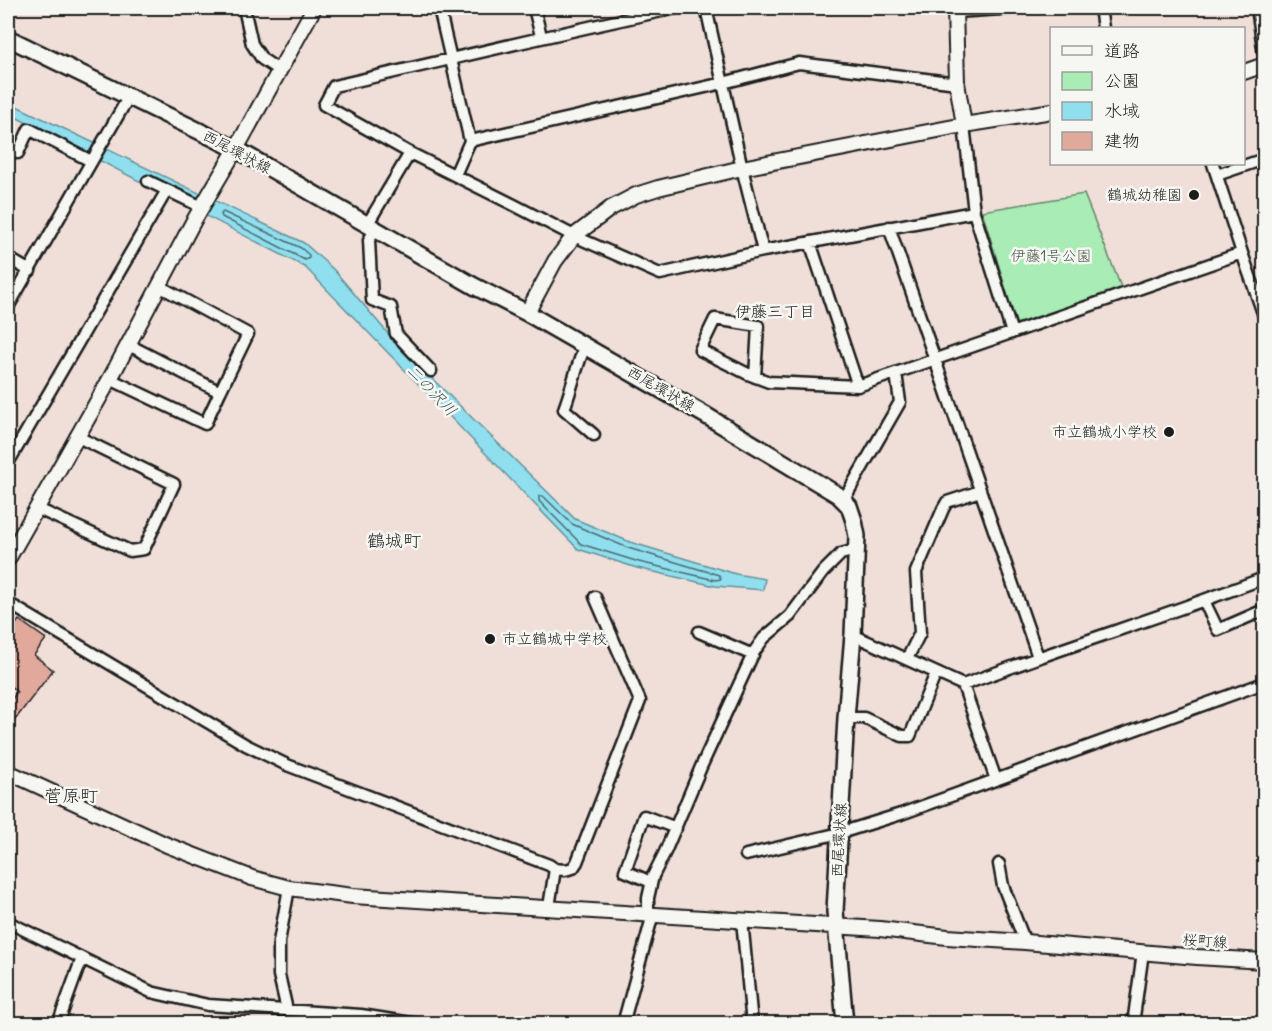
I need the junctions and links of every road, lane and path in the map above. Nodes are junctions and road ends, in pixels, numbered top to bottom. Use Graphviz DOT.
graph roads {
  1 [pos="244,8"];
  2 [pos="314,8"];
  3 [pos="439,8"];
  4 [pos="534,8"];
  5 [pos="676,8"];
  6 [pos="706,8"];
  7 [pos="1017,8"];
  8 [pos="1100,8"];
  9 [pos="1257,8"];
  10 [pos="955,10"];
  11 [pos="1103,27"];
  12 [pos="541,36"];
  13 [pos="8,38"];
  14 [pos="1264,54"];
  15 [pos="452,60"];
  16 [pos="1264,66"];
  17 [pos="280,71"];
  18 [pos="1245,72"];
  19 [pos="723,83"];
  20 [pos="957,83"];
  21 [pos="128,98"];
  22 [pos="1050,111"];
  23 [pos="964,124"];
  24 [pos="470,141"];
  25 [pos="8,148"];
  26 [pos="236,149"];
  27 [pos="410,153"];
  28 [pos="1264,159"];
  29 [pos="91,161"];
  30 [pos="1213,165"];
  31 [pos="742,168"];
  32 [pos="455,175"];
  33 [pos="1217,175"];
  34 [pos="148,181"];
  35 [pos="167,190"];
  36 [pos="202,207"];
  37 [pos="974,212"];
  38 [pos="371,227"];
  39 [pos="890,227"];
  40 [pos="574,236"];
  41 [pos="810,242"];
  42 [pos="763,250"];
  43 [pos="1242,253"];
  44 [pos="8,258"];
  45 [pos="30,271"];
  46 [pos="159,286"];
  47 [pos="8,307"];
  48 [pos="527,313"];
  49 [pos="1264,315"];
  50 [pos="1012,333"];
  51 [pos="127,344"];
  52 [pos="585,346"];
  53 [pos="934,359"];
  54 [pos="431,371"];
  55 [pos="896,374"];
  56 [pos="755,377"];
  57 [pos="110,379"];
  58 [pos="858,386"];
  59 [pos="220,392"];
  60 [pos="594,435"];
  61 [pos="76,436"];
  62 [pos="8,463"];
  63 [pos="980,490"];
  64 [pos="843,501"];
  65 [pos="36,508"];
  66 [pos="856,550"];
  67 [pos="8,559"];
  68 [pos="1264,578"];
  69 [pos="595,597"];
  70 [pos="1204,601"];
  71 [pos="8,603"];
  72 [pos="1264,610"];
  73 [pos="699,632"];
  74 [pos="854,635"];
  75 [pos="753,655"];
  76 [pos="1038,657"];
  77 [pos="907,659"];
  78 [pos="936,673"];
  79 [pos="1264,683"];
  80 [pos="963,685"];
  81 [pos="846,718"];
  82 [pos="8,772"];
  83 [pos="996,780"];
  84 [pos="676,828"];
  85 [pos="840,833"];
  86 [pos="746,855"];
  87 [pos="999,864"];
  88 [pos="554,868"];
  89 [pos="651,882"];
  90 [pos="289,888"];
  91 [pos="549,907"];
  92 [pos="650,914"];
  93 [pos="742,920"];
  94 [pos="8,922"];
  95 [pos="836,927"];
  96 [pos="1025,942"];
  97 [pos="1143,952"];
  98 [pos="82,958"];
  99 [pos="1264,961"];
  100 [pos="287,1010"];
  101 [pos="313,1018"];
  102 [pos="58,1023"];
  103 [pos="418,1023"];
  104 [pos="623,1023"];
  105 [pos="753,1023"];
  106 [pos="845,1023"];
  107 [pos="1132,1023"];
  1 -- 17 [label="street"];
  2 -- 17 [label="street"];
  3 -- 15 [label="street"];
  4 -- 12 [label="street"];
  5 -- 12 [label="street"];
  6 -- 19 [label="street"];
  7 -- 10 [label="street"];
  8 -- 11 [label="street"];
  9 -- 14 [label="street"];
  10 -- 20 [label="street"];
  12 -- 15 [label="street"];
  13 -- 21 [label="main road, 西尾環状線"];
  15 -- 24 [label="street"];
  15 -- 27 [label="street"];
  16 -- 18 [label="street"];
  17 -- 26 [label="street"];
  19 -- 20 [label="street"];
  19 -- 24 [label="street"];
  19 -- 31 [label="street"];
  20 -- 23 [label="street"];
  21 -- 26 [label="main road, 西尾環状線"];
  21 -- 29 [label="street"];
  22 -- 23 [label="street"];
  23 -- 31 [label="street"];
  23 -- 37 [label="street"];
  24 -- 32 [label="street"];
  25 -- 29 [label="street"];
  26 -- 36 [label="street"];
  26 -- 38 [label="main road, 西尾環状線"];
  27 -- 32 [label="street"];
  27 -- 38 [label="street"];
  28 -- 33 [label="street"];
  29 -- 45 [label="street"];
  30 -- 33 [label="street"];
  31 -- 40 [label="street"];
  31 -- 42 [label="street"];
  32 -- 40 [label="street"];
  33 -- 43 [label="street"];
  34 -- 35 [label="street"];
  35 -- 36 [label="street"];
  35 -- 62 [label="street"];
  36 -- 46 [label="street"];
  37 -- 39 [label="street"];
  37 -- 50 [label="street"];
  38 -- 48 [label="main road, 西尾環状線"];
  38 -- 54 [label="street"];
  39 -- 41 [label="street"];
  39 -- 53 [label="street"];
  40 -- 42 [label="street"];
  40 -- 48 [label="street"];
  41 -- 42 [label="street"];
  41 -- 58 [label="street"];
  43 -- 49 [label="street"];
  43 -- 50 [label="street"];
  44 -- 45 [label="street"];
  45 -- 47 [label="street"];
  46 -- 51 [label="street"];
  46 -- 59 [label="street"];
  48 -- 52 [label="main road, 西尾環状線"];
  50 -- 53 [label="street"];
  51 -- 57 [label="street"];
  51 -- 59 [label="street"];
  52 -- 60 [label="street"];
  52 -- 64 [label="main road, 西尾環状線"];
  53 -- 55 [label="street"];
  53 -- 63 [label="street"];
  55 -- 58 [label="street"];
  55 -- 64 [label="street"];
  56 -- 56 [label="street"];
  56 -- 58 [label="street"];
  57 -- 59 [label="street"];
  57 -- 61 [label="street"];
  61 -- 65 [label="street"];
  61 -- 65 [label="street"];
  63 -- 76 [label="street"];
  63 -- 77 [label="street"];
  64 -- 66 [label="main road, 西尾環状線"];
  65 -- 67 [label="street"];
  66 -- 74 [label="main road, 西尾環状線"];
  66 -- 75 [label="street"];
  68 -- 70 [label="street"];
  69 -- 88 [label="street"];
  70 -- 72 [label="street"];
  70 -- 76 [label="street"];
  71 -- 88 [label="street"];
  73 -- 75 [label="street"];
  74 -- 77 [label="street"];
  74 -- 81 [label="main road, 西尾環状線"];
  75 -- 84 [label="street"];
  76 -- 80 [label="street"];
  77 -- 78 [label="street"];
  78 -- 80 [label="street"];
  78 -- 81 [label="street"];
  79 -- 83 [label="street"];
  80 -- 83 [label="street"];
  81 -- 85 [label="main road, 西尾環状線"];
  82 -- 90 [label="street, 桜町線"];
  83 -- 85 [label="street"];
  84 -- 89 [label="street"];
  84 -- 89 [label="street"];
  85 -- 86 [label="street"];
  85 -- 95 [label="main road, 西尾環状線"];
  87 -- 96 [label="street"];
  88 -- 91 [label="street"];
  89 -- 92 [label="street"];
  90 -- 91 [label="street, 桜町線"];
  90 -- 100 [label="street"];
  91 -- 92 [label="street, 桜町線"];
  92 -- 93 [label="street, 桜町線"];
  92 -- 104 [label="street"];
  93 -- 95 [label="street, 桜町線"];
  93 -- 105 [label="street"];
  94 -- 98 [label="street"];
  95 -- 96 [label="street, 桜町線"];
  95 -- 106 [label="main road, 西尾環状線"];
  96 -- 97 [label="street, 桜町線"];
  97 -- 99 [label="street, 桜町線"];
  97 -- 107 [label="street"];
  98 -- 100 [label="street"];
  98 -- 102 [label="street"];
  100 -- 101 [label="street"];
  101 -- 103 [label="street"];
}
